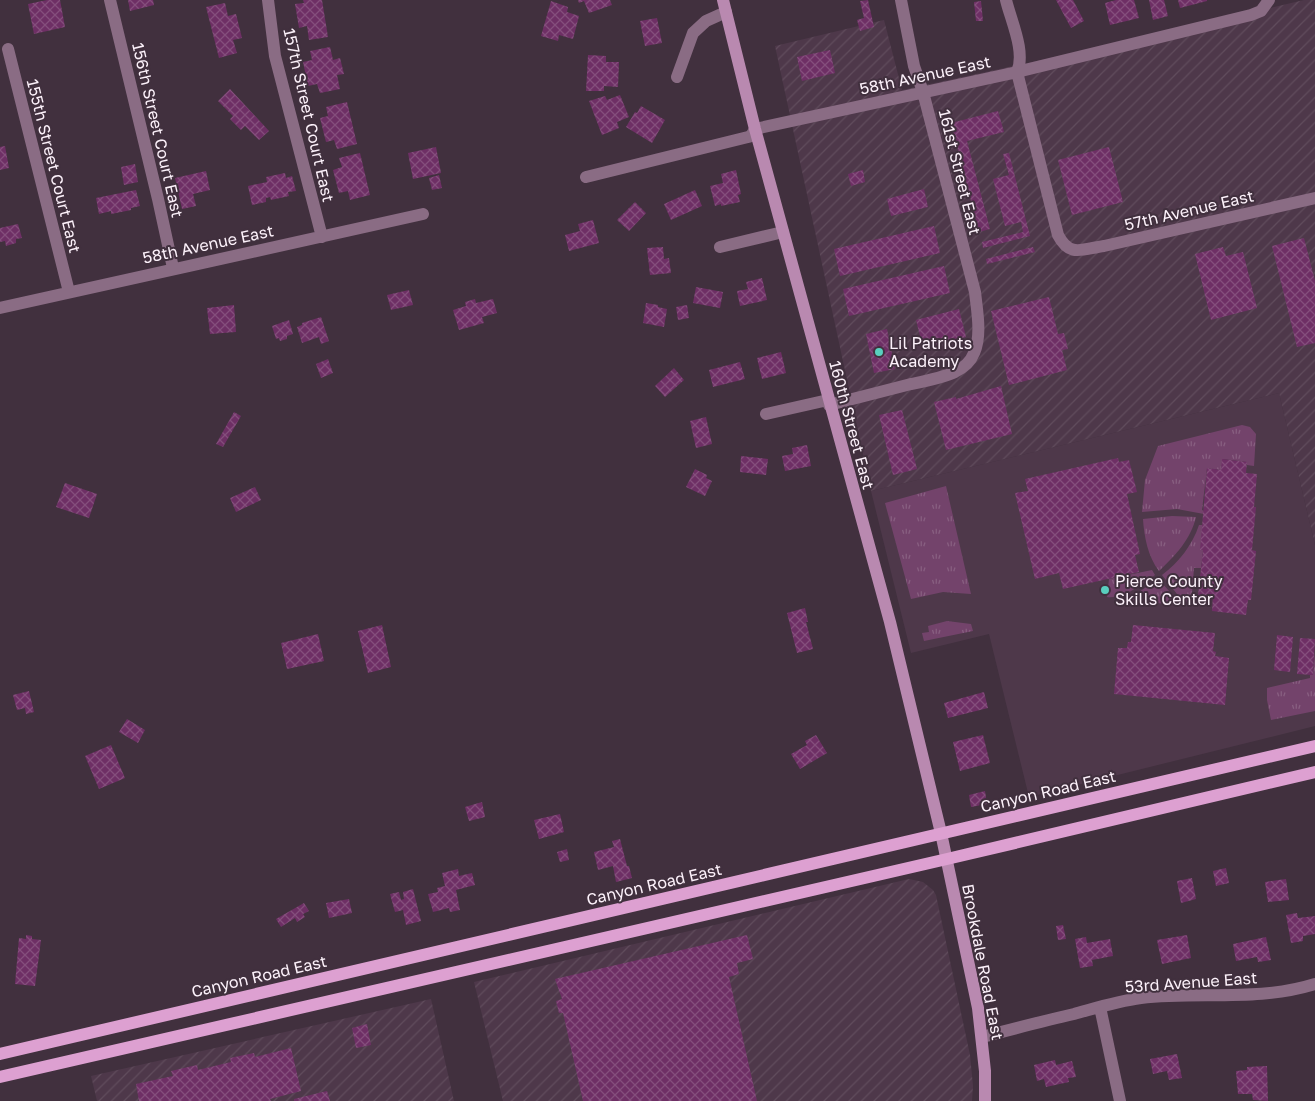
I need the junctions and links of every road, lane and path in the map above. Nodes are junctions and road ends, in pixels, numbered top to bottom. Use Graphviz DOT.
graph roads {
  1 [pos="110,0"];
  2 [pos="268,0"];
  3 [pos="901,0"];
  4 [pos="1006,0"];
  5 [pos="1269,0"];
  6 [pos="725,6"];
  7 [pos="8,49"];
  8 [pos="1016,72"];
  9 [pos="676,77"];
  10 [pos="923,92"];
  11 [pos="755,129"];
  12 [pos="586,177"];
  13 [pos="1315,198"];
  14 [pos="423,214"];
  15 [pos="783,232"];
  16 [pos="322,237"];
  17 [pos="720,247"];
  18 [pos="173,268"];
  19 [pos="68,292"];
  20 [pos="0,308"];
  21 [pos="829,403"];
  22 [pos="766,414"];
  23 [pos="1315,746"];
  24 [pos="1315,772"];
  25 [pos="941,833"];
  26 [pos="946,859"];
  27 [pos="1315,984"];
  28 [pos="1100,1007"];
  29 [pos="982,1037"];
  30 [pos="0,1054"];
  31 [pos="0,1077"];
  32 [pos="985,1101"];
  33 [pos="1120,1101"];
  1 -- 18 [label="street, 156th Street Court East"];
  2 -- 16 [label="street, 157th Street Court East"];
  3 -- 10 [label="street, 161st Street East"];
  4 -- 8 [label="street"];
  5 -- 8 [label="street, 58th Avenue East"];
  6 -- 9 [label="street"];
  6 -- 11 [label="main road, 160th Street East"];
  7 -- 19 [label="street, 155th Street Court East"];
  8 -- 10 [label="street, 58th Avenue East"];
  8 -- 13 [label="street, 57th Avenue East"];
  10 -- 11 [label="street, 58th Avenue East"];
  10 -- 21 [label="street, 161st Street East"];
  11 -- 12 [label="street, 58th Avenue East"];
  11 -- 15 [label="main road, 160th Street East"];
  14 -- 16 [label="street, 58th Avenue East"];
  15 -- 17 [label="street"];
  15 -- 21 [label="main road, 160th Street East"];
  16 -- 18 [label="street, 58th Avenue East"];
  18 -- 19 [label="street, 58th Avenue East"];
  19 -- 20 [label="street, 58th Avenue East"];
  21 -- 22 [label="street"];
  21 -- 25 [label="main road, 160th Street East"];
  23 -- 25 [label="main road, Canyon Road East"];
  24 -- 26 [label="main road"];
  25 -- 26 [label="main road, 160th Street East"];
  25 -- 30 [label="main road, Canyon Road East"];
  26 -- 29 [label="main road, Brookdale Road East"];
  26 -- 31 [label="main road"];
  27 -- 28 [label="street, 53rd Avenue East"];
  28 -- 29 [label="street, 53rd Avenue East"];
  28 -- 33 [label="street"];
  29 -- 32 [label="main road, Brookdale Road East"];
}
